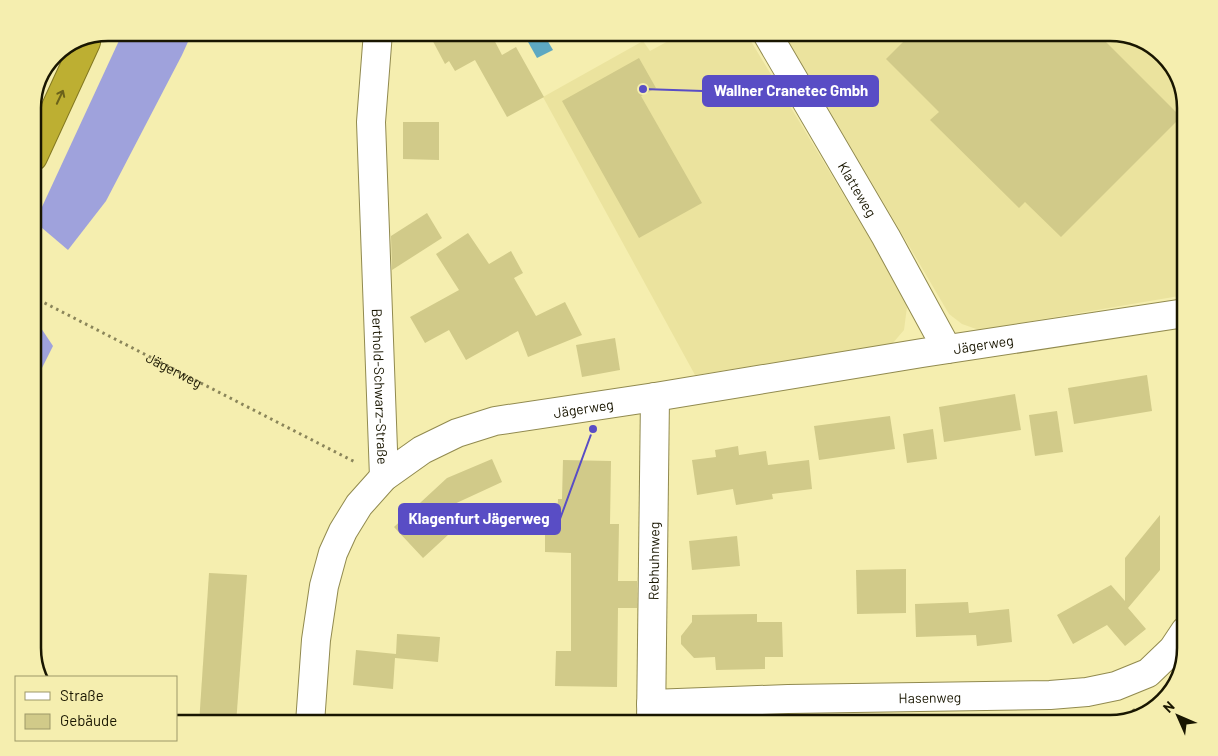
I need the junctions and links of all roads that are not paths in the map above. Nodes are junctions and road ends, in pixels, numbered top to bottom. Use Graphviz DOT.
graph roads {
  1 [pos="377,41"];
  2 [pos="771,41"];
  3 [pos="84,46"];
  4 [pos="41,140"];
  5 [pos="1177,314"];
  6 [pos="947,349"];
  7 [pos="655,397"];
  8 [pos="384,477"];
  9 [pos="1177,643"];
  10 [pos="651,714"];
  11 [pos="311,715"];
  1 -- 8 [label="street, Berthold-Schwarz-Straße"];
  2 -- 6 [label="street, Klatteweg"];
  4 -- 3 [label="highway, one-way"];
  5 -- 6 [label="street, Jägerweg"];
  6 -- 7 [label="street, Jägerweg"];
  7 -- 8 [label="street, Jägerweg"];
  7 -- 10 [label="street, Rebhuhnweg"];
  8 -- 11 [label="street, Berthold-Schwarz-Straße"];
  9 -- 10 [label="street, Hasenweg"];
}
